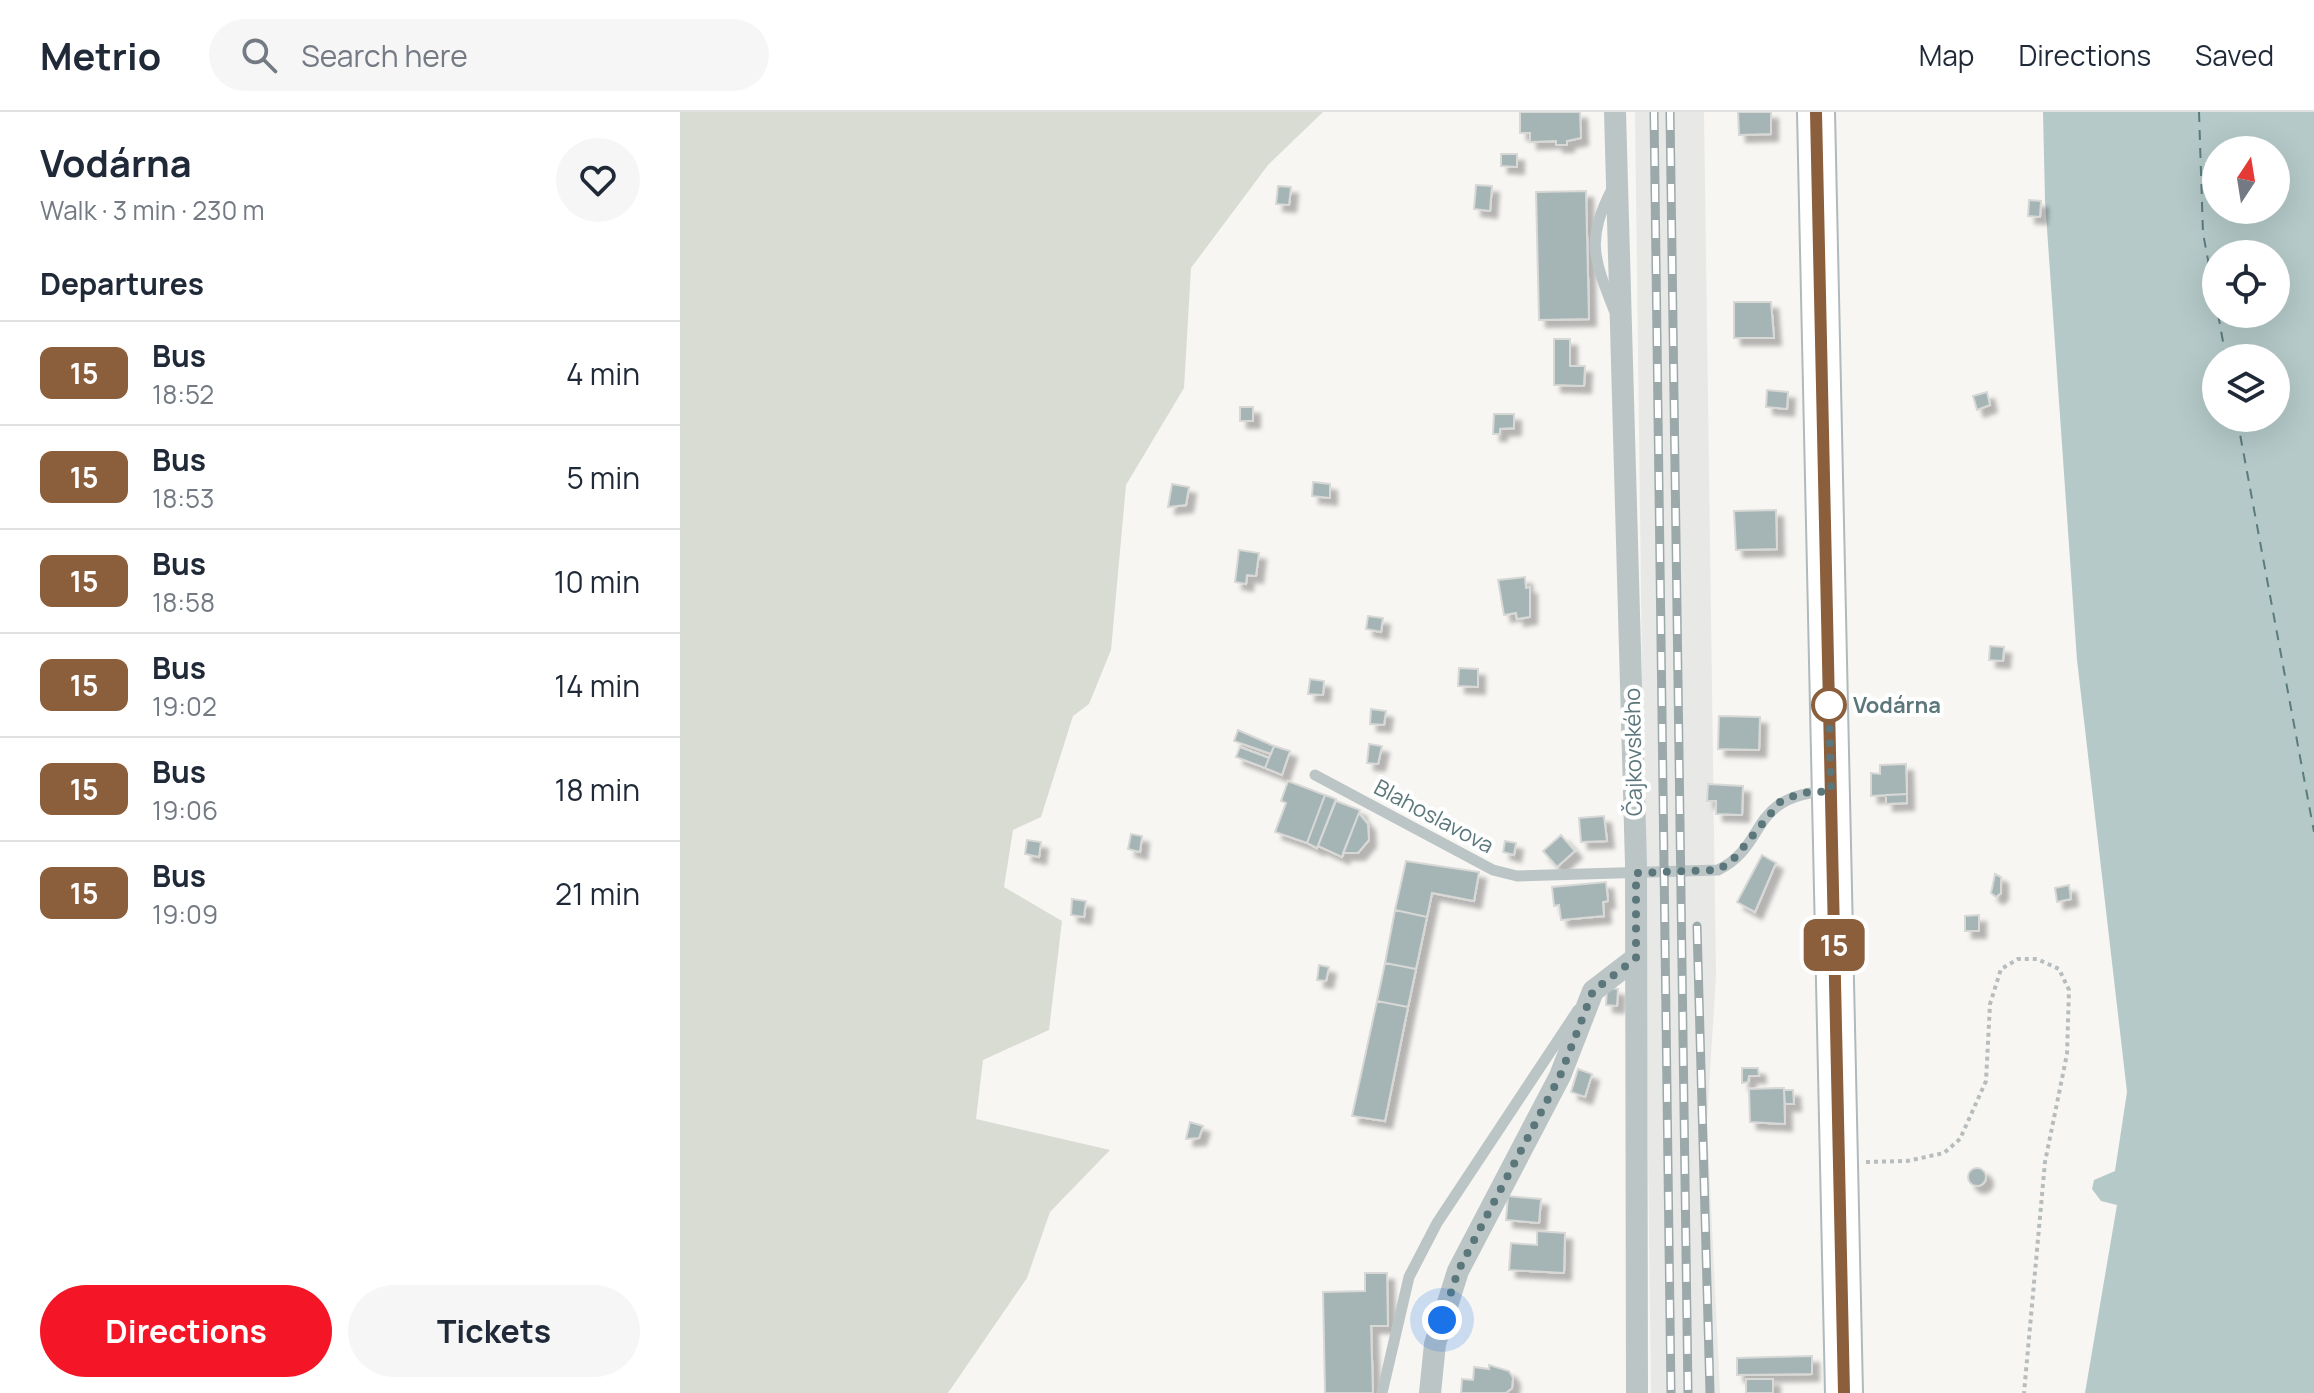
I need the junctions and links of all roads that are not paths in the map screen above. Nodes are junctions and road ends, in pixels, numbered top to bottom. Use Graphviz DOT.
graph roads {
  1 [pos="1615,112"];
  2 [pos="1816,112"];
  3 [pos="1315,775"];
  4 [pos="1831,791"];
  5 [pos="1636,873"];
  6 [pos="1636,958"];
  7 [pos="1593,991"];
  8 [pos="1382,1393"];
  9 [pos="1430,1393"];
  10 [pos="1637,1393"];
  11 [pos="1844,1393"];
  1 -- 5 [label="street, Čajkovského"];
  2 -- 4 [label="main road"];
  3 -- 5 [label="lane, Blahoslavova"];
  4 -- 5 [label="lane, Blahoslavova"];
  4 -- 11 [label="main road"];
  5 -- 6 [label="street, Čajkovského"];
  6 -- 7 [label="street"];
  6 -- 10 [label="street, Čajkovského"];
  7 -- 8 [label="lane"];
  7 -- 9 [label="street"];
}
